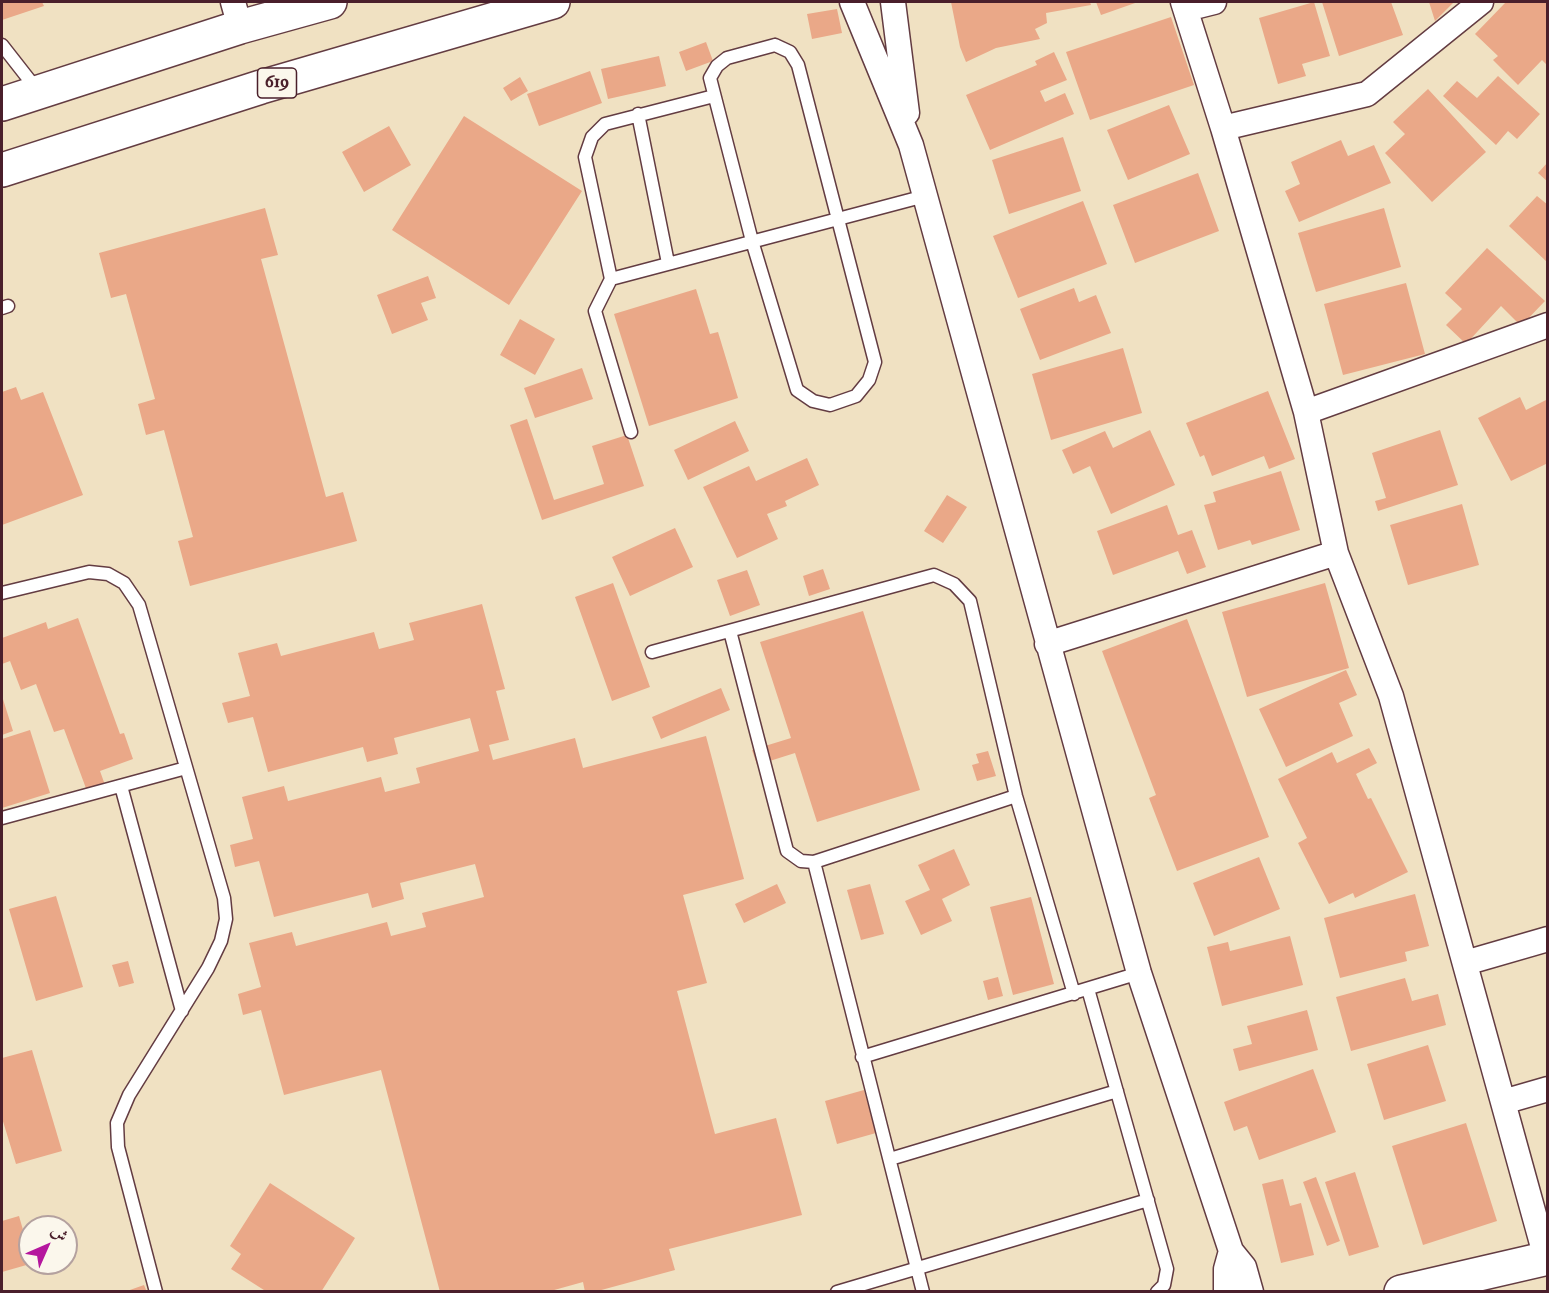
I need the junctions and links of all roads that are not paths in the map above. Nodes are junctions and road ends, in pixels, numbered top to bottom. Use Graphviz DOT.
graph roads {
  1 [pos="330,2"];
  2 [pos="553,2"];
  3 [pos="852,2"];
  4 [pos="893,2"];
  5 [pos="1214,2"];
  6 [pos="1481,2"];
  7 [pos="1184,5"];
  8 [pos="236,14"];
  9 [pos="2,45"];
  10 [pos="39,92"];
  11 [pos="714,96"];
  12 [pos="2,104"];
  13 [pos="638,114"];
  14 [pos="1223,128"];
  15 [pos="910,145"];
  16 [pos="2,170"];
  17 [pos="925,196"];
  18 [pos="840,218"];
  19 [pos="752,241"];
  20 [pos="668,263"];
  21 [pos="611,279"];
  22 [pos="1548,325"];
  23 [pos="1306,412"];
  24 [pos="632,432"];
  25 [pos="1336,553"];
  26 [pos="2,593"];
  27 [pos="729,631"];
  28 [pos="1047,644"];
  29 [pos="652,652"];
  30 [pos="186,768"];
  31 [pos="122,786"];
  32 [pos="1016,796"];
  33 [pos="2,818"];
  34 [pos="814,862"];
  35 [pos="1548,939"];
  36 [pos="1465,963"];
  37 [pos="1139,973"];
  38 [pos="1088,989"];
  39 [pos="1074,994"];
  40 [pos="182,1011"];
  41 [pos="862,1057"];
  42 [pos="1548,1089"];
  43 [pos="1117,1091"];
  44 [pos="1503,1102"];
  45 [pos="890,1158"];
  46 [pos="1148,1200"];
  47 [pos="1231,1251"];
  48 [pos="1547,1258"];
  49 [pos="918,1270"];
  50 [pos="156,1292"];
  51 [pos="837,1292"];
  52 [pos="923,1292"];
  53 [pos="1157,1292"];
  54 [pos="1226,1292"];
  55 [pos="1251,1292"];
  56 [pos="1401,1292"];
  1 -- 8 [label="main road"];
  2 -- 16 [label="main road, 619"];
  3 -- 15 [label="street"];
  4 -- 15 [label="street"];
  5 -- 7 [label="street"];
  6 -- 14 [label="street"];
  7 -- 14 [label="street"];
  8 -- 10 [label="main road"];
  9 -- 10 [label="lane"];
  10 -- 12 [label="main road"];
  11 -- 13 [label="lane"];
  11 -- 18 [label="lane"];
  11 -- 19 [label="lane"];
  13 -- 20 [label="lane"];
  13 -- 21 [label="lane"];
  14 -- 23 [label="street"];
  15 -- 17 [label="street"];
  17 -- 18 [label="lane"];
  17 -- 28 [label="street"];
  18 -- 19 [label="lane"];
  18 -- 19 [label="lane"];
  19 -- 20 [label="lane"];
  20 -- 21 [label="lane"];
  21 -- 24 [label="lane"];
  22 -- 23 [label="street"];
  23 -- 25 [label="street"];
  25 -- 28 [label="street"];
  25 -- 36 [label="street"];
  26 -- 30 [label="lane"];
  27 -- 29 [label="lane"];
  27 -- 32 [label="lane"];
  27 -- 34 [label="lane"];
  28 -- 37 [label="street"];
  30 -- 31 [label="lane"];
  30 -- 40 [label="lane"];
  31 -- 33 [label="lane"];
  31 -- 40 [label="lane"];
  32 -- 34 [label="lane"];
  32 -- 39 [label="lane"];
  34 -- 41 [label="lane"];
  35 -- 36 [label="street"];
  36 -- 44 [label="street"];
  37 -- 38 [label="lane"];
  37 -- 47 [label="street"];
  38 -- 39 [label="lane"];
  38 -- 43 [label="lane"];
  39 -- 41 [label="lane"];
  40 -- 50 [label="lane"];
  41 -- 45 [label="lane"];
  42 -- 44 [label="street"];
  43 -- 45 [label="lane"];
  43 -- 46 [label="lane"];
  44 -- 48 [label="street"];
  45 -- 49 [label="lane"];
  46 -- 49 [label="lane"];
  46 -- 53 [label="lane"];
  47 -- 54 [label="street"];
  47 -- 55 [label="street"];
  48 -- 56 [label="main road"];
  49 -- 51 [label="lane"];
  49 -- 52 [label="lane"];
}
